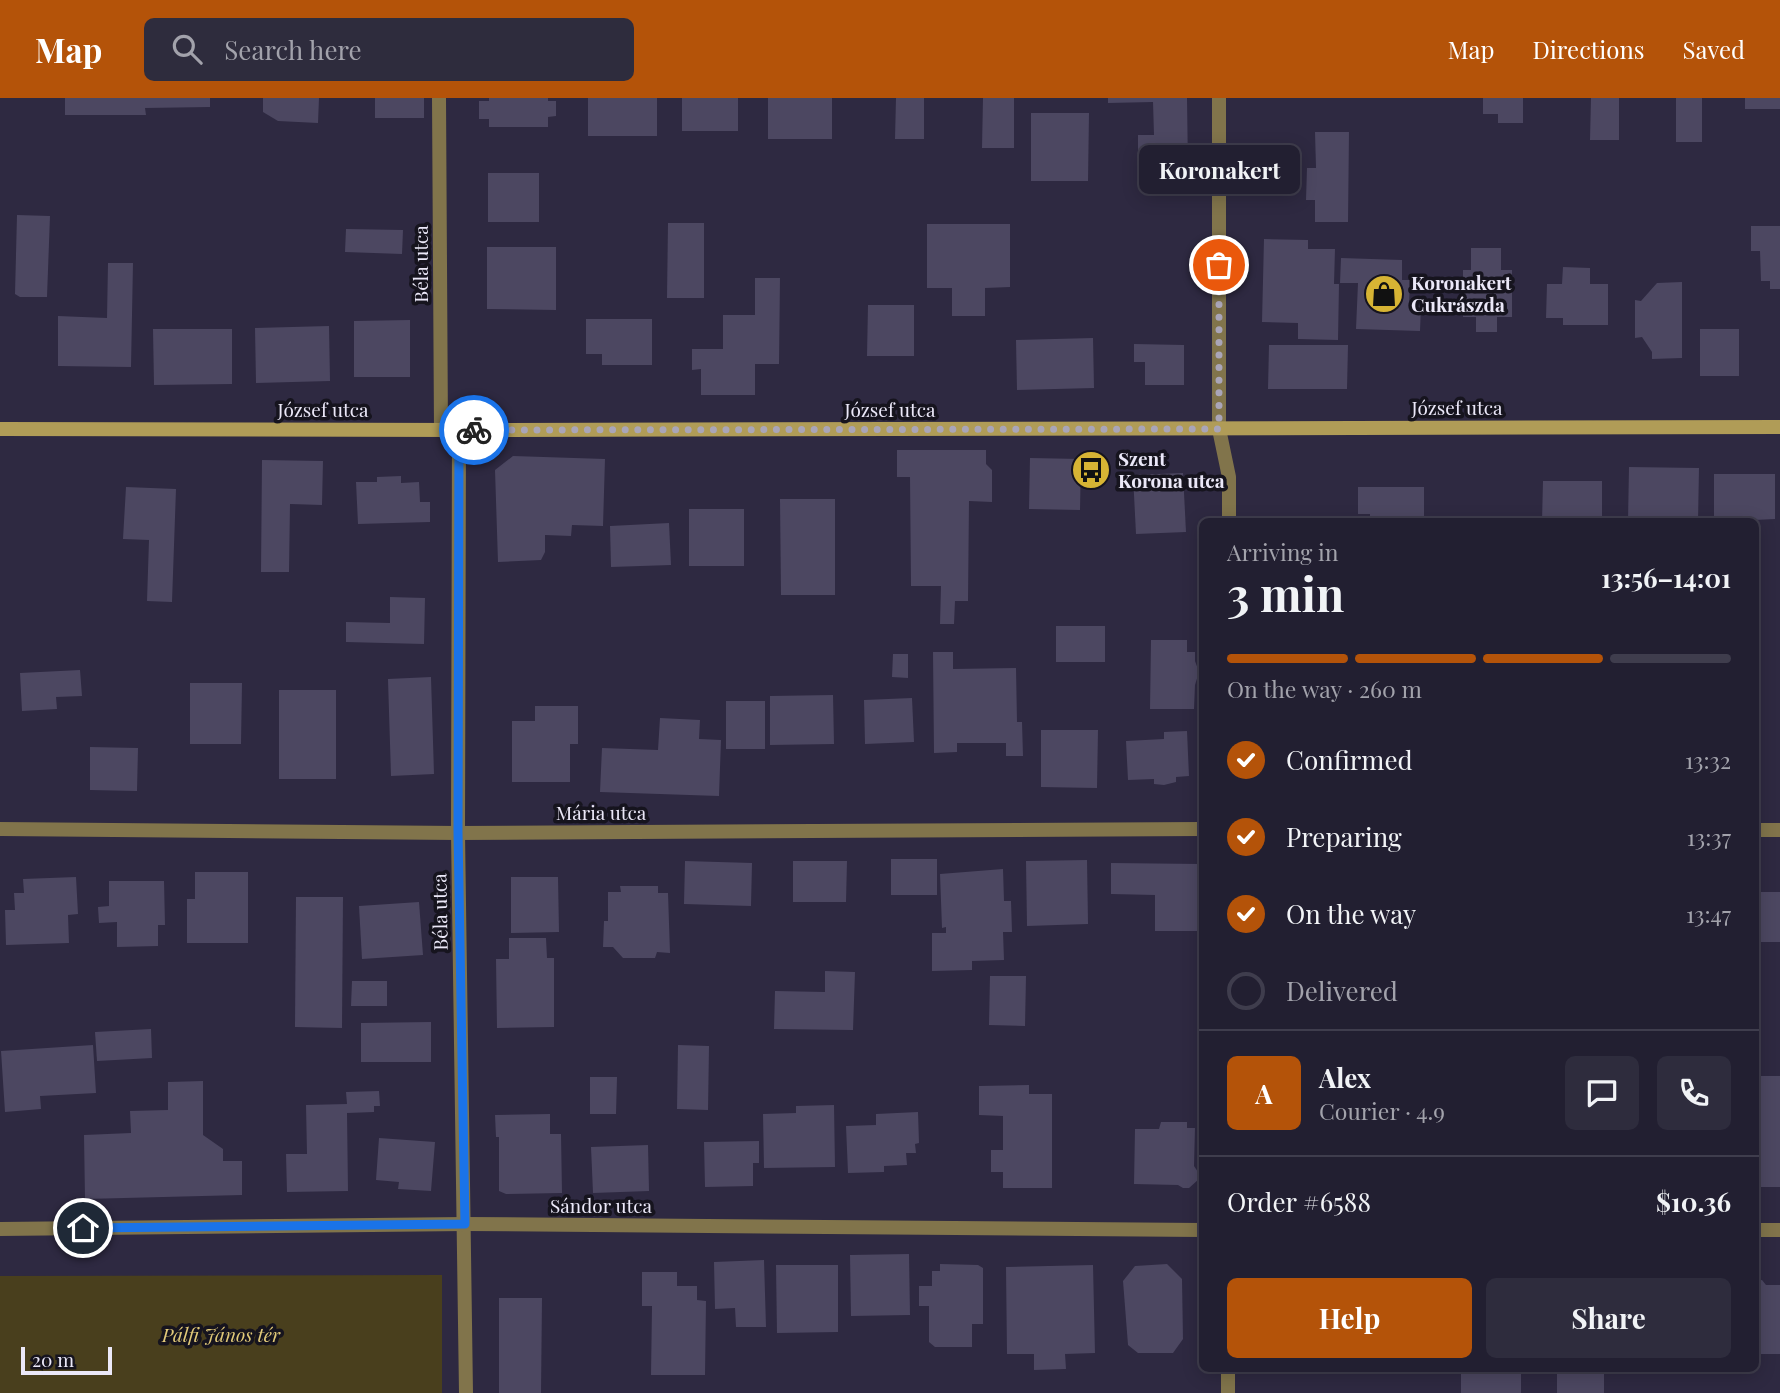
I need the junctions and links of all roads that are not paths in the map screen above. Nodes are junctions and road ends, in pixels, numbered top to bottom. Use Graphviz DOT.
graph roads {
  1 [pos="439,98"];
  2 [pos="1219,98"];
  3 [pos="1780,427"];
  4 [pos="0,429"];
  5 [pos="1219,429"];
  6 [pos="441,430"];
  7 [pos="459,430"];
  8 [pos="1229,518"];
  9 [pos="0,829"];
  10 [pos="1199,830"];
  11 [pos="1759,830"];
  12 [pos="1780,830"];
  13 [pos="458,832"];
  14 [pos="465,1224"];
  15 [pos="0,1229"];
  16 [pos="1199,1230"];
  17 [pos="1759,1230"];
  18 [pos="1780,1230"];
  19 [pos="1228,1372"];
  20 [pos="466,1393"];
  21 [pos="1228,1393"];
  1 -- 6 [label="street, Béla utca"];
  2 -- 5 [label="street"];
  3 -- 5 [label="street, József utca"];
  4 -- 6 [label="street, József utca"];
  5 -- 7 [label="street, József utca"];
  5 -- 8 [label="street"];
  6 -- 7 [label="street, József utca"];
  7 -- 13 [label="street, Béla utca"];
  9 -- 13 [label="street, Mária utca"];
  10 -- 13 [label="street, Mária utca"];
  11 -- 12 [label="street"];
  13 -- 14 [label="street, Béla utca"];
  14 -- 15 [label="street, Sándor utca"];
  14 -- 16 [label="street, Sándor utca"];
  14 -- 20 [label="street, Béla utca"];
  17 -- 18 [label="street"];
  19 -- 21 [label="street"];
}
